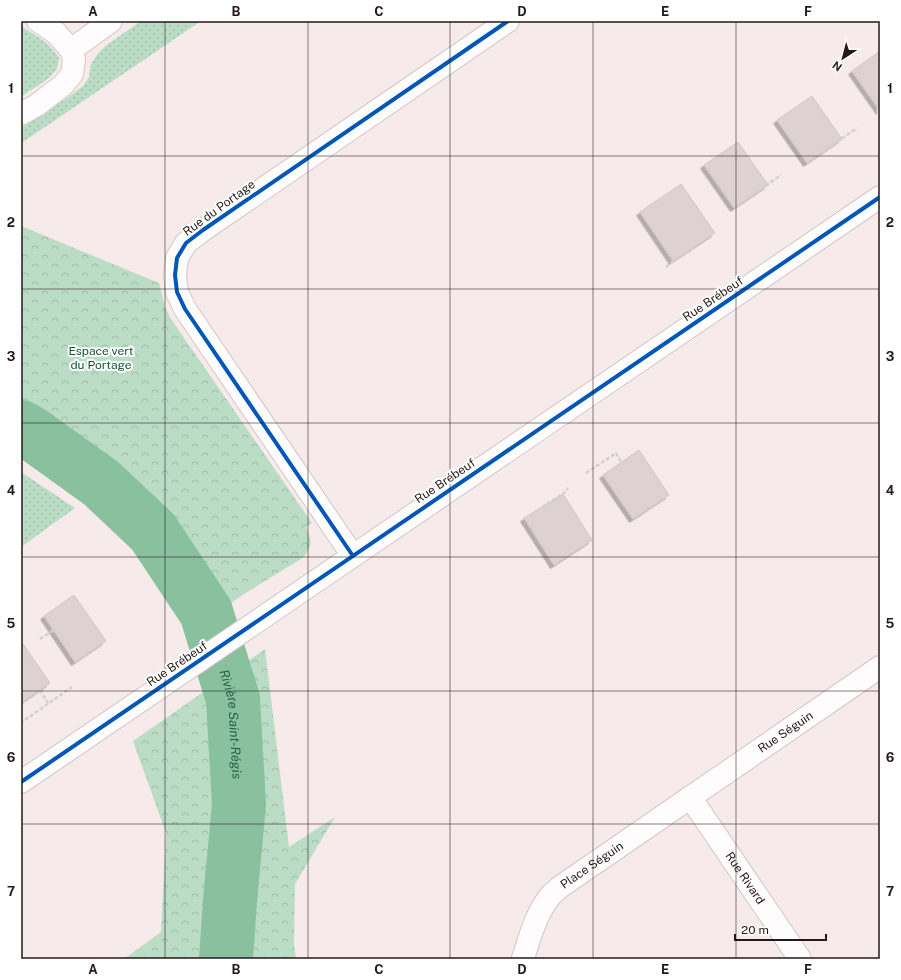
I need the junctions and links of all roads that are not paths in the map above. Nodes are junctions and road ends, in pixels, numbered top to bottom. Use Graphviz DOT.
graph roads {
  1 [pos="38,21"];
  2 [pos="111,21"];
  3 [pos="508,21"];
  4 [pos="71,50"];
  5 [pos="21,114"];
  6 [pos="880,197"];
  7 [pos="353,556"];
  8 [pos="880,667"];
  9 [pos="21,782"];
  10 [pos="690,797"];
  11 [pos="523,958"];
  12 [pos="800,959"];
  1 -- 4 [label="street"];
  2 -- 4 [label="street"];
  3 -- 7 [label="street, Rue du Portage"];
  4 -- 5 [label="street"];
  6 -- 7 [label="street, Rue Brébeuf"];
  7 -- 9 [label="street, Rue Brébeuf"];
  8 -- 10 [label="street, Rue Séguin"];
  10 -- 11 [label="street, Place Séguin"];
  10 -- 12 [label="street, Rue Rivard"];
}
